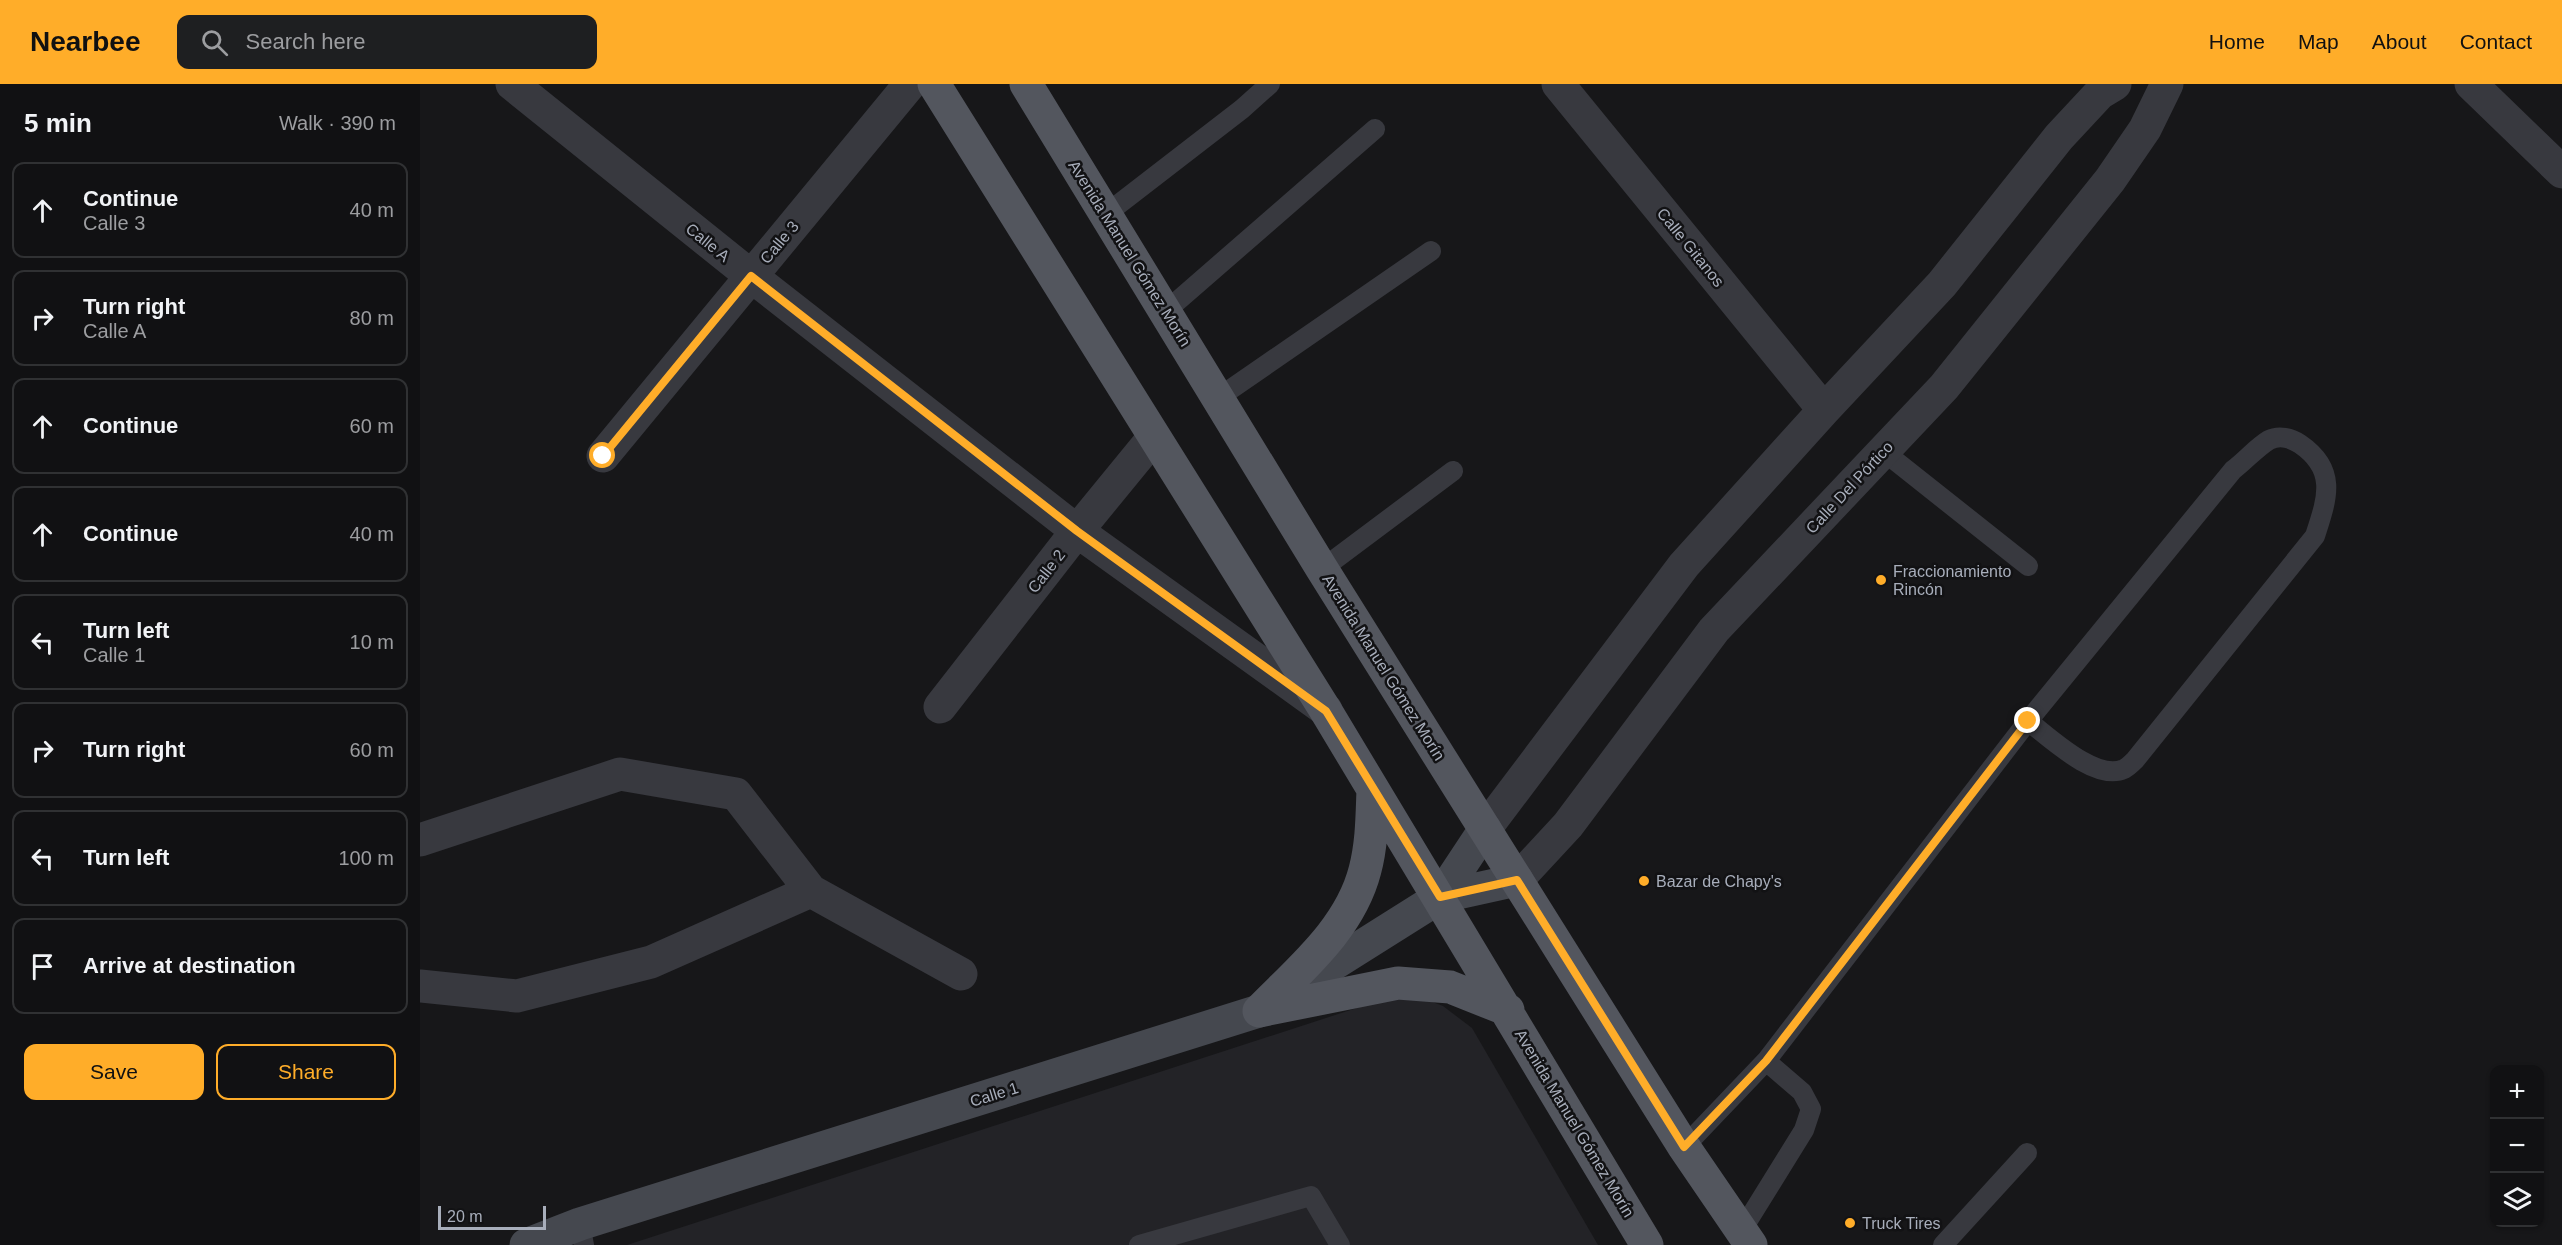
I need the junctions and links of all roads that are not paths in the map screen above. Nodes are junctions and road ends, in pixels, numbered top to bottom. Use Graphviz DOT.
graph roads {
  1 [pos="512,84"];
  2 [pos="910,84"];
  3 [pos="934,84"];
  4 [pos="1026,84"];
  5 [pos="1270,84"];
  6 [pos="1558,84"];
  7 [pos="2115,84"];
  8 [pos="2167,84"];
  9 [pos="2471,84"];
  10 [pos="1375,129"];
  11 [pos="2562,172"];
  12 [pos="1106,214"];
  13 [pos="1431,251"];
  14 [pos="751,276"];
  15 [pos="1166,311"];
  16 [pos="1218,398"];
  17 [pos="1824,410"];
  18 [pos="1154,437"];
  19 [pos="1883,451"];
  20 [pos="603,456"];
  21 [pos="1453,471"];
  22 [pos="1077,531"];
  23 [pos="2028,566"];
  24 [pos="1322,569"];
  25 [pos="940,708"];
  26 [pos="1326,711"];
  27 [pos="2028,721"];
  28 [pos="1373,789"];
  29 [pos="1485,829"];
  30 [pos="420,840"];
  31 [pos="1517,880"];
  32 [pos="811,891"];
  33 [pos="1440,897"];
  34 [pos="961,974"];
  35 [pos="420,986"];
  36 [pos="1508,1010"];
  37 [pos="1259,1011"];
  38 [pos="1766,1061"];
  39 [pos="1684,1147"];
  40 [pos="2027,1153"];
  41 [pos="582,1234"];
  42 [pos="1746,1238"];
  43 [pos="526,1245"];
  44 [pos="1139,1245"];
  45 [pos="1340,1245"];
  46 [pos="1647,1245"];
  47 [pos="1943,1245"];
  1 -- 14 [label="street, Calle A"];
  2 -- 14 [label="street, Calle 3"];
  3 -- 18 [label="main road, Avenida Manuel Gómez Morín"];
  4 -- 12 [label="main road, Avenida Manuel Gómez Morín"];
  5 -- 12 [label="lane"];
  6 -- 17 [label="street, Calle Gitanos"];
  7 -- 17 [label="street"];
  8 -- 19 [label="street, Calle Del Pórtico"];
  9 -- 11 [label="street"];
  10 -- 15 [label="lane"];
  12 -- 15 [label="main road, Avenida Manuel Gómez Morín"];
  13 -- 16 [label="lane"];
  14 -- 20 [label="street, Calle 3"];
  14 -- 22 [label="street, Calle A"];
  15 -- 16 [label="main road, Avenida Manuel Gómez Morín"];
  16 -- 24 [label="main road, Avenida Manuel Gómez Morín"];
  17 -- 29 [label="street"];
  18 -- 22 [label="street, Calle 2"];
  18 -- 26 [label="main road, Avenida Manuel Gómez Morín"];
  19 -- 23 [label="lane"];
  19 -- 31 [label="street, Calle Del Pórtico"];
  21 -- 24 [label="lane"];
  22 -- 25 [label="street, Calle 2"];
  22 -- 26 [label="street, Calle A"];
  24 -- 29 [label="main road, Avenida Manuel Gómez Morín"];
  26 -- 28 [label="main road, Avenida Manuel Gómez Morín"];
  27 -- 27 [label="lane"];
  27 -- 38 [label="lane"];
  28 -- 33 [label="main road, Avenida Manuel Gómez Morín"];
  28 -- 37 [label="main road"];
  29 -- 31 [label="main road, Avenida Manuel Gómez Morín"];
  29 -- 33 [label="street, Calle 1"];
  30 -- 32 [label="street"];
  31 -- 33 [label="street, Calle 1"];
  31 -- 39 [label="main road, Avenida Manuel Gómez Morín"];
  32 -- 34 [label="street"];
  32 -- 35 [label="street"];
  33 -- 36 [label="main road, Avenida Manuel Gómez Morín"];
  33 -- 37 [label="street, Calle 1"];
  36 -- 37 [label="main road"];
  36 -- 46 [label="main road, Avenida Manuel Gómez Morín"];
  37 -- 41 [label="street, Calle 1"];
  38 -- 39 [label="lane"];
  38 -- 42 [label="lane"];
  39 -- 42 [label="main road, Avenida Manuel Gómez Morín"];
  40 -- 47 [label="lane"];
  41 -- 43 [label="street, Calle 1"];
  44 -- 45 [label="lane"];
}
